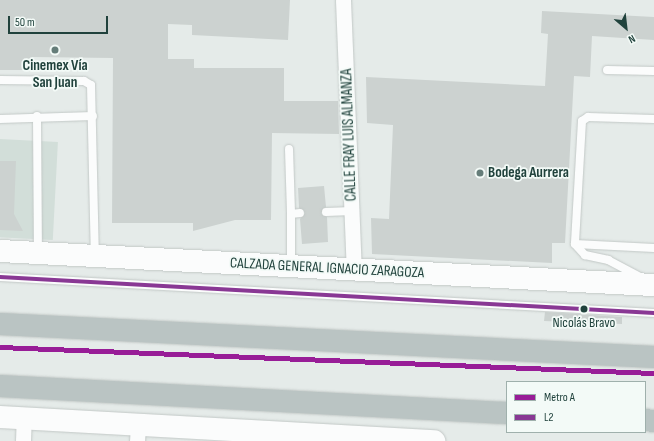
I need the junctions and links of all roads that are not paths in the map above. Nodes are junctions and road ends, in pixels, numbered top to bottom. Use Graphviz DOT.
graph roads {
  1 [pos="343,0"];
  2 [pos="607,70"];
  3 [pos="654,71"];
  4 [pos="0,80"];
  5 [pos="38,116"];
  6 [pos="93,116"];
  7 [pos="654,118"];
  8 [pos="0,119"];
  9 [pos="289,149"];
  10 [pos="352,211"];
  11 [pos="326,212"];
  12 [pos="575,244"];
  13 [pos="654,248"];
  14 [pos="0,251"];
  15 [pos="38,253"];
  16 [pos="95,255"];
  17 [pos="291,267"];
  18 [pos="354,269"];
  19 [pos="0,277"];
  20 [pos="654,285"];
  21 [pos="654,313"];
  22 [pos="0,324"];
  23 [pos="654,357"];
  24 [pos="0,386"];
  25 [pos="506,413"];
  26 [pos="0,417"];
  27 [pos="24,418"];
  28 [pos="137,433"];
  29 [pos="293,437"];
  30 [pos="407,440"];
  31 [pos="23,441"];
  32 [pos="434,441"];
  1 -- 10 [label="street, CALLE FRAY LUIS ALMANZA"];
  2 -- 3 [label="lane"];
  4 -- 6 [label="lane"];
  5 -- 6 [label="lane"];
  5 -- 8 [label="lane"];
  5 -- 15 [label="lane"];
  6 -- 16 [label="lane"];
  7 -- 12 [label="lane"];
  9 -- 17 [label="lane"];
  10 -- 11 [label="lane"];
  10 -- 18 [label="street, CALLE FRAY LUIS ALMANZA"];
  12 -- 13 [label="lane"];
  12 -- 20 [label="lane"];
  14 -- 15 [label="main road, CALZADA GENERAL IGNACIO ZARAGOZA"];
  15 -- 16 [label="main road, CALZADA GENERAL IGNACIO ZARAGOZA"];
  16 -- 17 [label="main road, CALZADA GENERAL IGNACIO ZARAGOZA"];
  17 -- 18 [label="main road, CALZADA GENERAL IGNACIO ZARAGOZA"];
  18 -- 20 [label="main road, CALZADA GENERAL IGNACIO ZARAGOZA"];
  19 -- 21 [label="lane"];
  22 -- 23 [label="highway"];
  24 -- 25 [label="highway"];
  26 -- 27 [label="main road"];
  27 -- 28 [label="main road"];
  27 -- 31 [label="street"];
  28 -- 29 [label="main road"];
  29 -- 30 [label="main road"];
  30 -- 32 [label="main road"];
}
